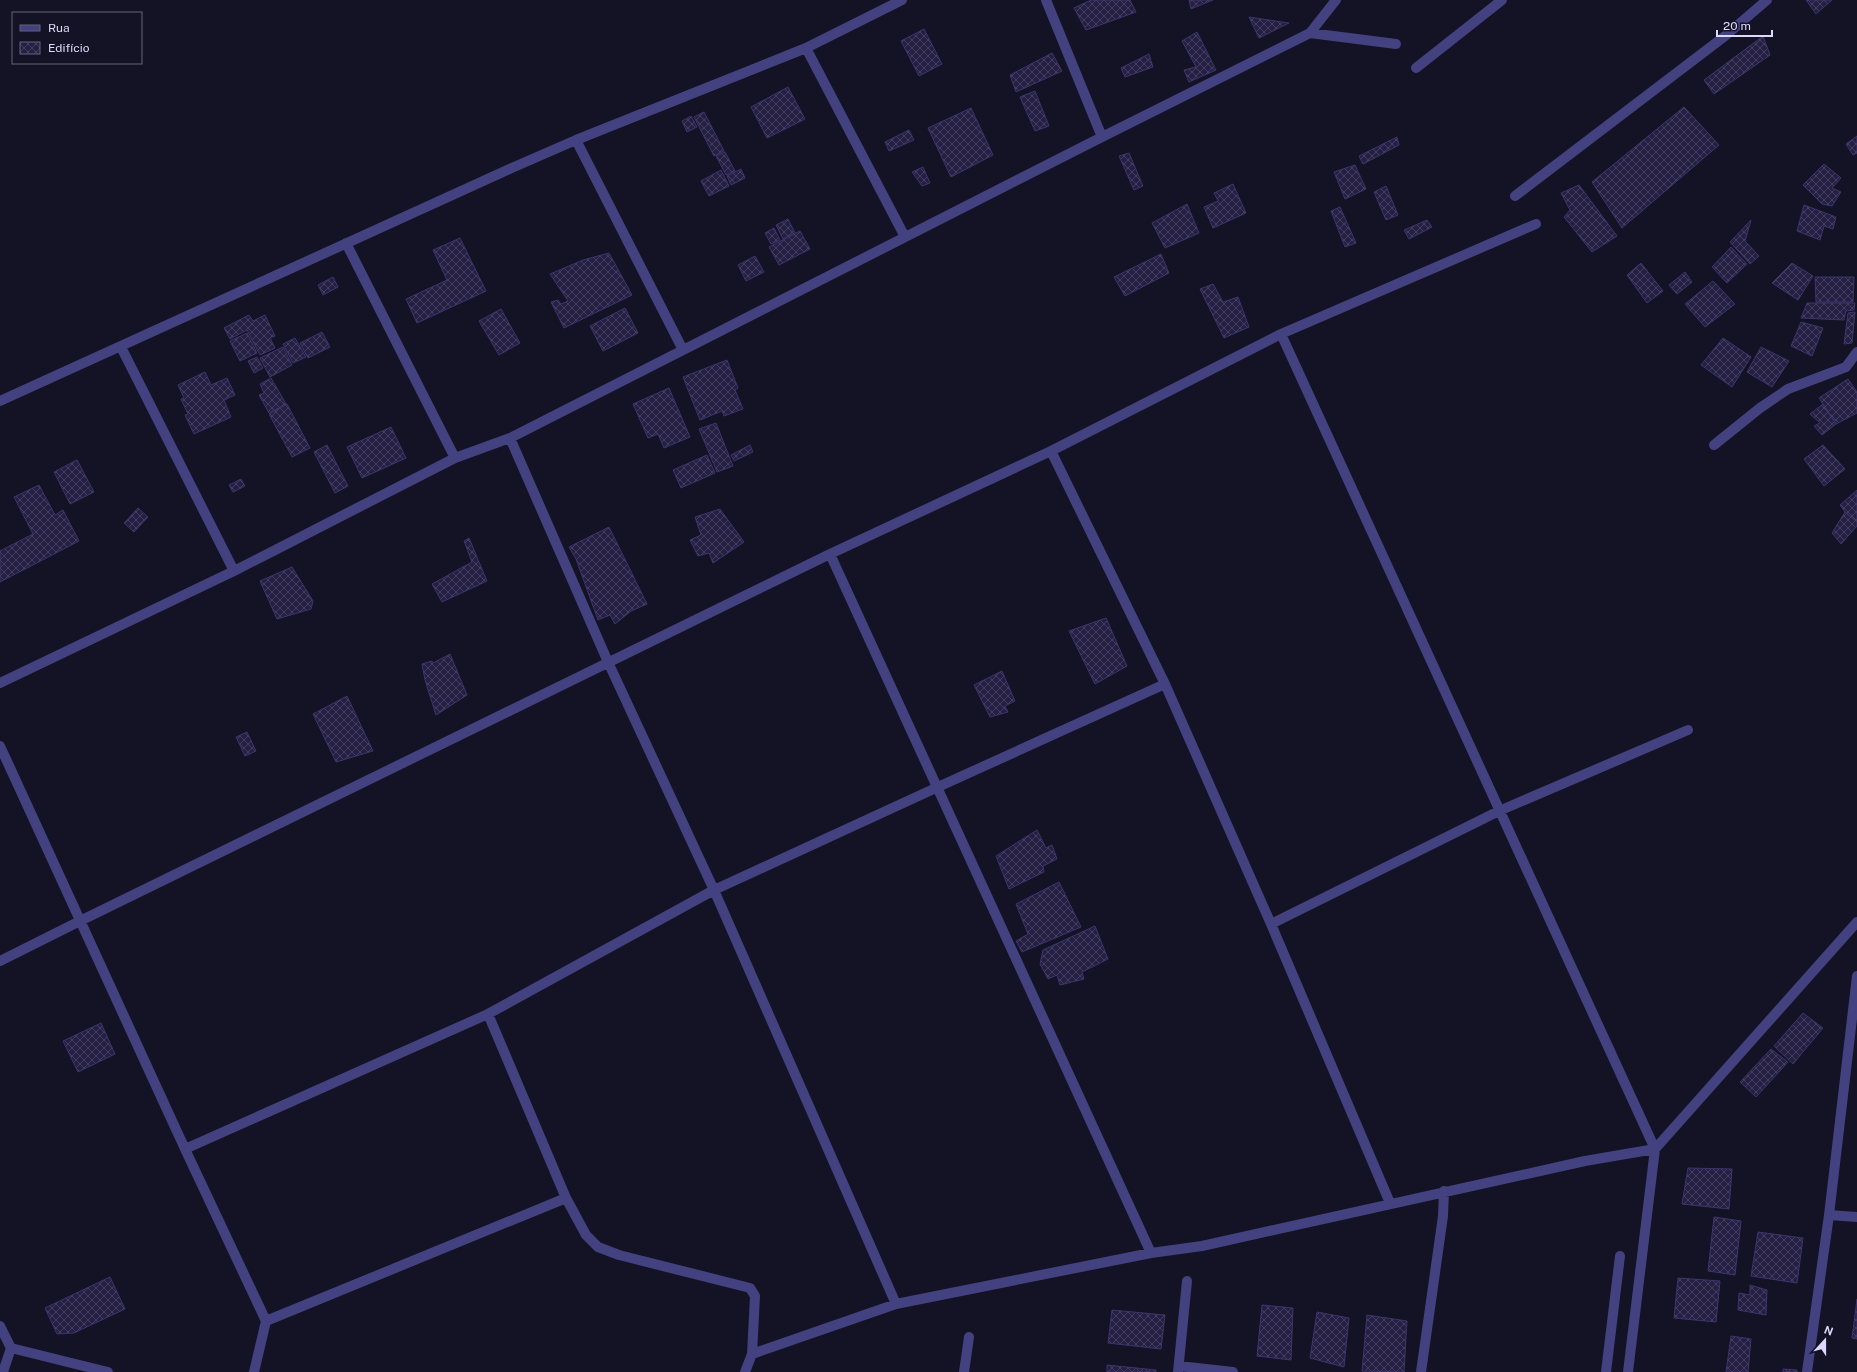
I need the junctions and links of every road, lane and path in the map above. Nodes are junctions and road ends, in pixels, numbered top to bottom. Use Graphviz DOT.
graph roads {
  1 [pos="902,0"];
  2 [pos="1046,0"];
  3 [pos="1336,0"];
  4 [pos="1502,0"];
  5 [pos="1767,0"];
  6 [pos="1310,34"];
  7 [pos="1396,44"];
  8 [pos="806,48"];
  9 [pos="1416,68"];
  10 [pos="1102,137"];
  11 [pos="576,140"];
  12 [pos="1515,196"];
  13 [pos="1536,224"];
  14 [pos="905,237"];
  15 [pos="346,243"];
  16 [pos="1281,334"];
  17 [pos="121,347"];
  18 [pos="683,350"];
  19 [pos="1857,352"];
  20 [pos="0,401"];
  21 [pos="510,438"];
  22 [pos="1714,445"];
  23 [pos="1051,451"];
  24 [pos="455,458"];
  25 [pos="830,554"];
  26 [pos="234,571"];
  27 [pos="608,662"];
  28 [pos="0,683"];
  29 [pos="1165,684"];
  30 [pos="1688,730"];
  31 [pos="0,746"];
  32 [pos="938,786"];
  33 [pos="1499,811"];
  34 [pos="714,890"];
  35 [pos="80,921"];
  36 [pos="1857,922"];
  37 [pos="1271,924"];
  38 [pos="0,962"];
  39 [pos="1857,976"];
  40 [pos="488,1014"];
  41 [pos="185,1149"];
  42 [pos="1655,1149"];
  43 [pos="1444,1191"];
  44 [pos="566,1198"];
  45 [pos="1390,1203"];
  46 [pos="1828,1215"];
  47 [pos="1857,1217"];
  48 [pos="1152,1254"];
  49 [pos="1620,1256"];
  50 [pos="1187,1280"];
  51 [pos="896,1304"];
  52 [pos="266,1321"];
  53 [pos="0,1326"];
  54 [pos="969,1337"];
  55 [pos="11,1348"];
  56 [pos="752,1354"];
  57 [pos="1178,1369"];
  58 [pos="3,1372"];
  59 [pos="108,1372"];
  60 [pos="254,1372"];
  61 [pos="745,1372"];
  62 [pos="964,1372"];
  63 [pos="1233,1372"];
  64 [pos="1421,1372"];
  65 [pos="1606,1372"];
  66 [pos="1628,1372"];
  67 [pos="1807,1372"];
  1 -- 8 [label="street"];
  2 -- 10 [label="street"];
  3 -- 6 [label="street"];
  4 -- 9 [label="street"];
  5 -- 12 [label="street"];
  6 -- 7 [label="street"];
  6 -- 10 [label="street"];
  8 -- 11 [label="street"];
  8 -- 14 [label="street"];
  10 -- 14 [label="street"];
  11 -- 15 [label="street"];
  11 -- 18 [label="street"];
  13 -- 16 [label="street"];
  14 -- 18 [label="street"];
  15 -- 17 [label="street"];
  15 -- 24 [label="street"];
  16 -- 23 [label="street"];
  16 -- 33 [label="street"];
  17 -- 20 [label="street"];
  17 -- 26 [label="street"];
  18 -- 21 [label="street"];
  19 -- 22 [label="street"];
  21 -- 24 [label="street"];
  21 -- 27 [label="street"];
  23 -- 25 [label="street"];
  23 -- 29 [label="street"];
  24 -- 26 [label="street"];
  25 -- 27 [label="street"];
  25 -- 32 [label="street"];
  26 -- 28 [label="street"];
  27 -- 34 [label="street"];
  27 -- 35 [label="street"];
  29 -- 32 [label="street"];
  29 -- 37 [label="street"];
  30 -- 33 [label="street"];
  31 -- 35 [label="street"];
  32 -- 34 [label="street"];
  32 -- 48 [label="street"];
  33 -- 37 [label="street"];
  33 -- 42 [label="street"];
  34 -- 40 [label="street"];
  34 -- 51 [label="street"];
  35 -- 38 [label="street"];
  35 -- 41 [label="street"];
  36 -- 42 [label="street"];
  37 -- 45 [label="street"];
  39 -- 46 [label="street"];
  40 -- 41 [label="street"];
  40 -- 44 [label="street"];
  41 -- 52 [label="street"];
  42 -- 43 [label="street"];
  42 -- 66 [label="street"];
  43 -- 45 [label="street"];
  43 -- 64 [label="street"];
  44 -- 52 [label="street"];
  44 -- 56 [label="street"];
  45 -- 48 [label="street"];
  46 -- 47 [label="street"];
  46 -- 67 [label="street"];
  48 -- 51 [label="street"];
  49 -- 65 [label="street"];
  50 -- 57 [label="street"];
  51 -- 56 [label="street"];
  52 -- 60 [label="street"];
  53 -- 55 [label="street"];
  54 -- 62 [label="street"];
  55 -- 58 [label="street"];
  55 -- 59 [label="street"];
  56 -- 61 [label="street"];
  57 -- 63 [label="street"];
}
